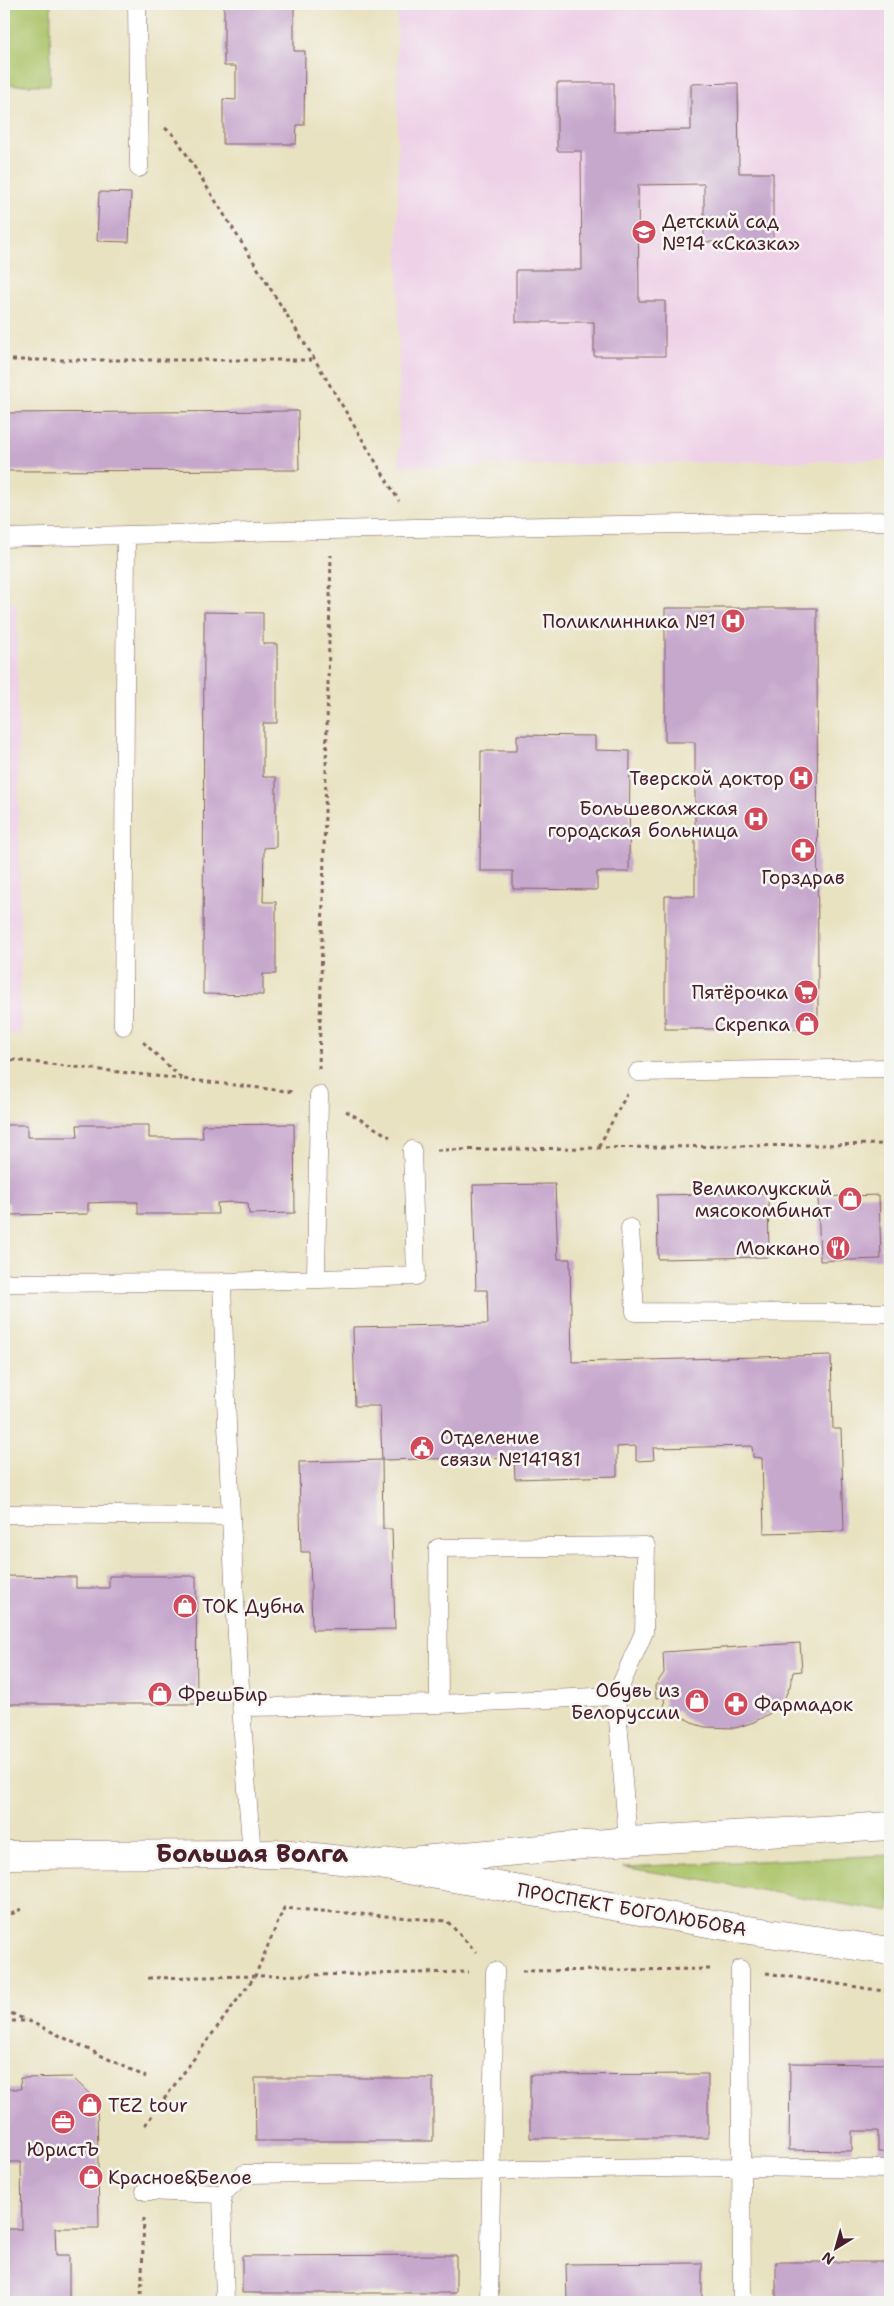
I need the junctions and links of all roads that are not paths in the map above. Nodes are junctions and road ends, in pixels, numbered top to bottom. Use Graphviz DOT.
graph roads {
  1 [pos="137,4"];
  2 [pos="139,168"];
  3 [pos="890,521"];
  4 [pos="126,535"];
  5 [pos="4,538"];
  6 [pos="123,1026"];
  7 [pos="890,1068"];
  8 [pos="638,1072"];
  9 [pos="319,1094"];
  10 [pos="412,1150"];
  11 [pos="630,1228"];
  12 [pos="316,1279"];
  13 [pos="222,1282"];
  14 [pos="4,1283"];
  15 [pos="890,1313"];
  16 [pos="4,1514"];
  17 [pos="230,1516"];
  18 [pos="616,1696"];
  19 [pos="439,1704"];
  20 [pos="242,1707"];
  21 [pos="890,1826"];
  22 [pos="628,1841"];
  23 [pos="252,1854"];
  24 [pos="4,1855"];
  25 [pos="374,1864"];
  26 [pos="890,1951"];
  27 [pos="740,1968"];
  28 [pos="495,1971"];
  29 [pos="741,2167"];
  30 [pos="890,2170"];
  31 [pos="491,2171"];
  32 [pos="145,2191"];
  33 [pos="222,2194"];
  34 [pos="225,2302"];
  35 [pos="489,2302"];
  36 [pos="742,2302"];
  1 -- 2 [label="lane"];
  3 -- 4 [label="lane"];
  4 -- 5 [label="lane"];
  4 -- 6 [label="lane"];
  7 -- 8 [label="lane"];
  9 -- 12 [label="lane"];
  10 -- 12 [label="lane"];
  11 -- 15 [label="lane"];
  12 -- 13 [label="lane"];
  13 -- 14 [label="lane"];
  13 -- 17 [label="lane"];
  16 -- 17 [label="lane"];
  17 -- 20 [label="lane"];
  18 -- 19 [label="lane"];
  18 -- 19 [label="lane"];
  18 -- 22 [label="lane"];
  19 -- 20 [label="lane"];
  20 -- 23 [label="lane"];
  21 -- 22 [label="main road, ПРОСПЕКТ БОГОЛЮБОВА"];
  22 -- 25 [label="main road, ПРОСПЕКТ БОГОЛЮБОВА"];
  23 -- 24 [label="main road, ПРОСПЕКТ БОГОЛЮБОВА"];
  23 -- 25 [label="main road, ПРОСПЕКТ БОГОЛЮБОВА"];
  25 -- 26 [label="main road, ПРОСПЕКТ БОГОЛЮБОВА"];
  27 -- 29 [label="lane"];
  28 -- 31 [label="lane"];
  29 -- 30 [label="lane"];
  29 -- 31 [label="lane"];
  29 -- 36 [label="lane"];
  31 -- 33 [label="lane"];
  31 -- 35 [label="lane"];
  32 -- 33 [label="lane"];
  33 -- 34 [label="lane"];
}
